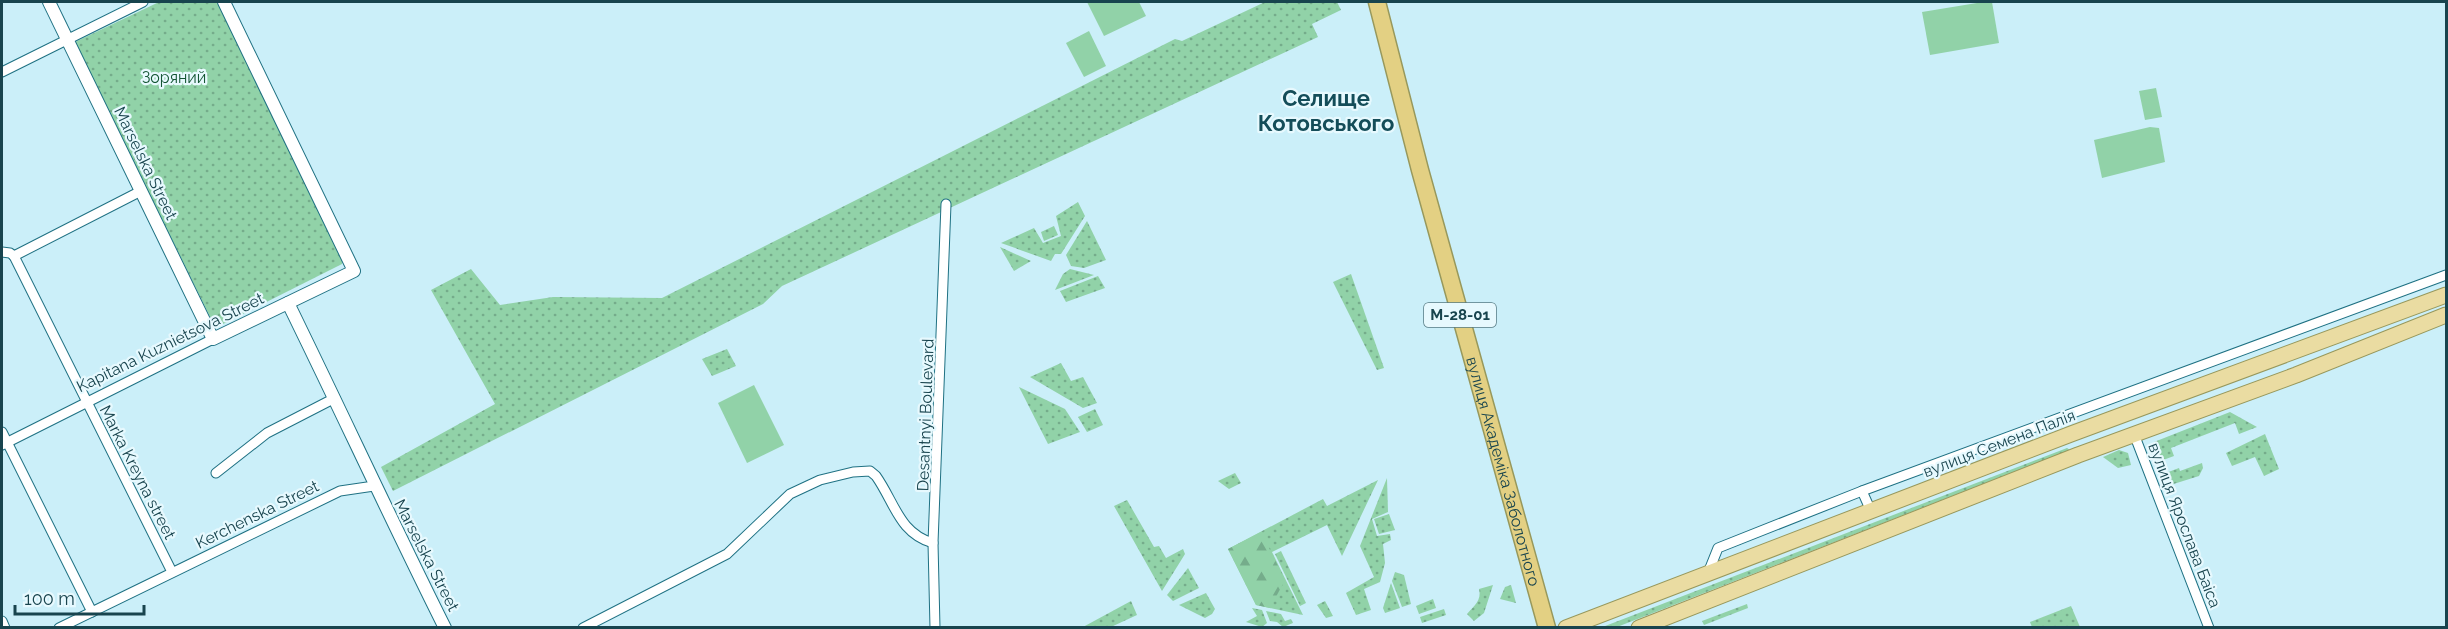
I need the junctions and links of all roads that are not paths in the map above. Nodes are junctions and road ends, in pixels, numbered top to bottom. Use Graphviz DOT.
graph roads {
  1 [pos="49,2"];
  2 [pos="143,2"];
  3 [pos="224,2"];
  4 [pos="1377,2"];
  5 [pos="67,39"];
  6 [pos="2,72"];
  7 [pos="141,191"];
  8 [pos="946,204"];
  9 [pos="2,252"];
  10 [pos="14,256"];
  11 [pos="2446,274"];
  12 [pos="2446,295"];
  13 [pos="288,303"];
  14 [pos="2446,315"];
  15 [pos="213,339"];
  16 [pos="335,398"];
  17 [pos="86,402"];
  18 [pos="2,432"];
  19 [pos="2071,434"];
  20 [pos="2133,434"];
  21 [pos="4,444"];
  22 [pos="2078,455"];
  23 [pos="216,473"];
  24 [pos="374,486"];
  25 [pos="1862,491"];
  26 [pos="1871,511"];
  27 [pos="933,543"];
  28 [pos="172,572"];
  29 [pos="1708,573"];
  30 [pos="92,612"];
  31 [pos="2,621"];
  32 [pos="5,627"];
  33 [pos="59,627"];
  34 [pos="445,627"];
  35 [pos="583,627"];
  36 [pos="935,627"];
  37 [pos="1547,627"];
  38 [pos="1566,627"];
  39 [pos="1640,627"];
  40 [pos="2209,627"];
  1 -- 5 [label="street, Marselska Street"];
  2 -- 5 [label="street"];
  3 -- 13 [label="street, Kapitana Kuznietsova Street"];
  4 -- 37 [label="highway, вулиця Академіка Заболотного / М-28-01"];
  5 -- 6 [label="street"];
  5 -- 7 [label="street, Marselska Street"];
  7 -- 10 [label="street"];
  7 -- 15 [label="street, Marselska Street"];
  8 -- 27 [label="street, Desantnyi Boulevard"];
  9 -- 10 [label="street"];
  10 -- 17 [label="street, Marka Kreyna street"];
  11 -- 25 [label="street"];
  12 -- 19 [label="main road, вулиця Семена Палія"];
  13 -- 15 [label="street, Kapitana Kuznietsova Street"];
  13 -- 16 [label="street, Marselska Street"];
  14 -- 20 [label="main road"];
  15 -- 17 [label="street, Kapitana Kuznietsova Street"];
  16 -- 23 [label="street"];
  16 -- 24 [label="street, Marselska Street"];
  17 -- 21 [label="street, Kapitana Kuznietsova Street"];
  17 -- 28 [label="street, Marka Kreyna street"];
  18 -- 21 [label="street"];
  19 -- 22 [label="main road"];
  19 -- 26 [label="main road, вулиця Семена Палія"];
  20 -- 22 [label="main road"];
  20 -- 40 [label="street, вулиця Ярослава Баіса"];
  21 -- 30 [label="street"];
  22 -- 39 [label="main road"];
  24 -- 28 [label="street, Kerchenska Street"];
  24 -- 34 [label="street, Marselska Street"];
  25 -- 26 [label="street"];
  25 -- 29 [label="street"];
  26 -- 29 [label="main road, вулиця Семена Палія"];
  27 -- 35 [label="street"];
  27 -- 36 [label="street, Desantnyi Boulevard"];
  28 -- 30 [label="street, Kerchenska Street"];
  29 -- 38 [label="main road, вулиця Семена Палія"];
  30 -- 33 [label="street, Kerchenska Street"];
  31 -- 32 [label="street"];
}
